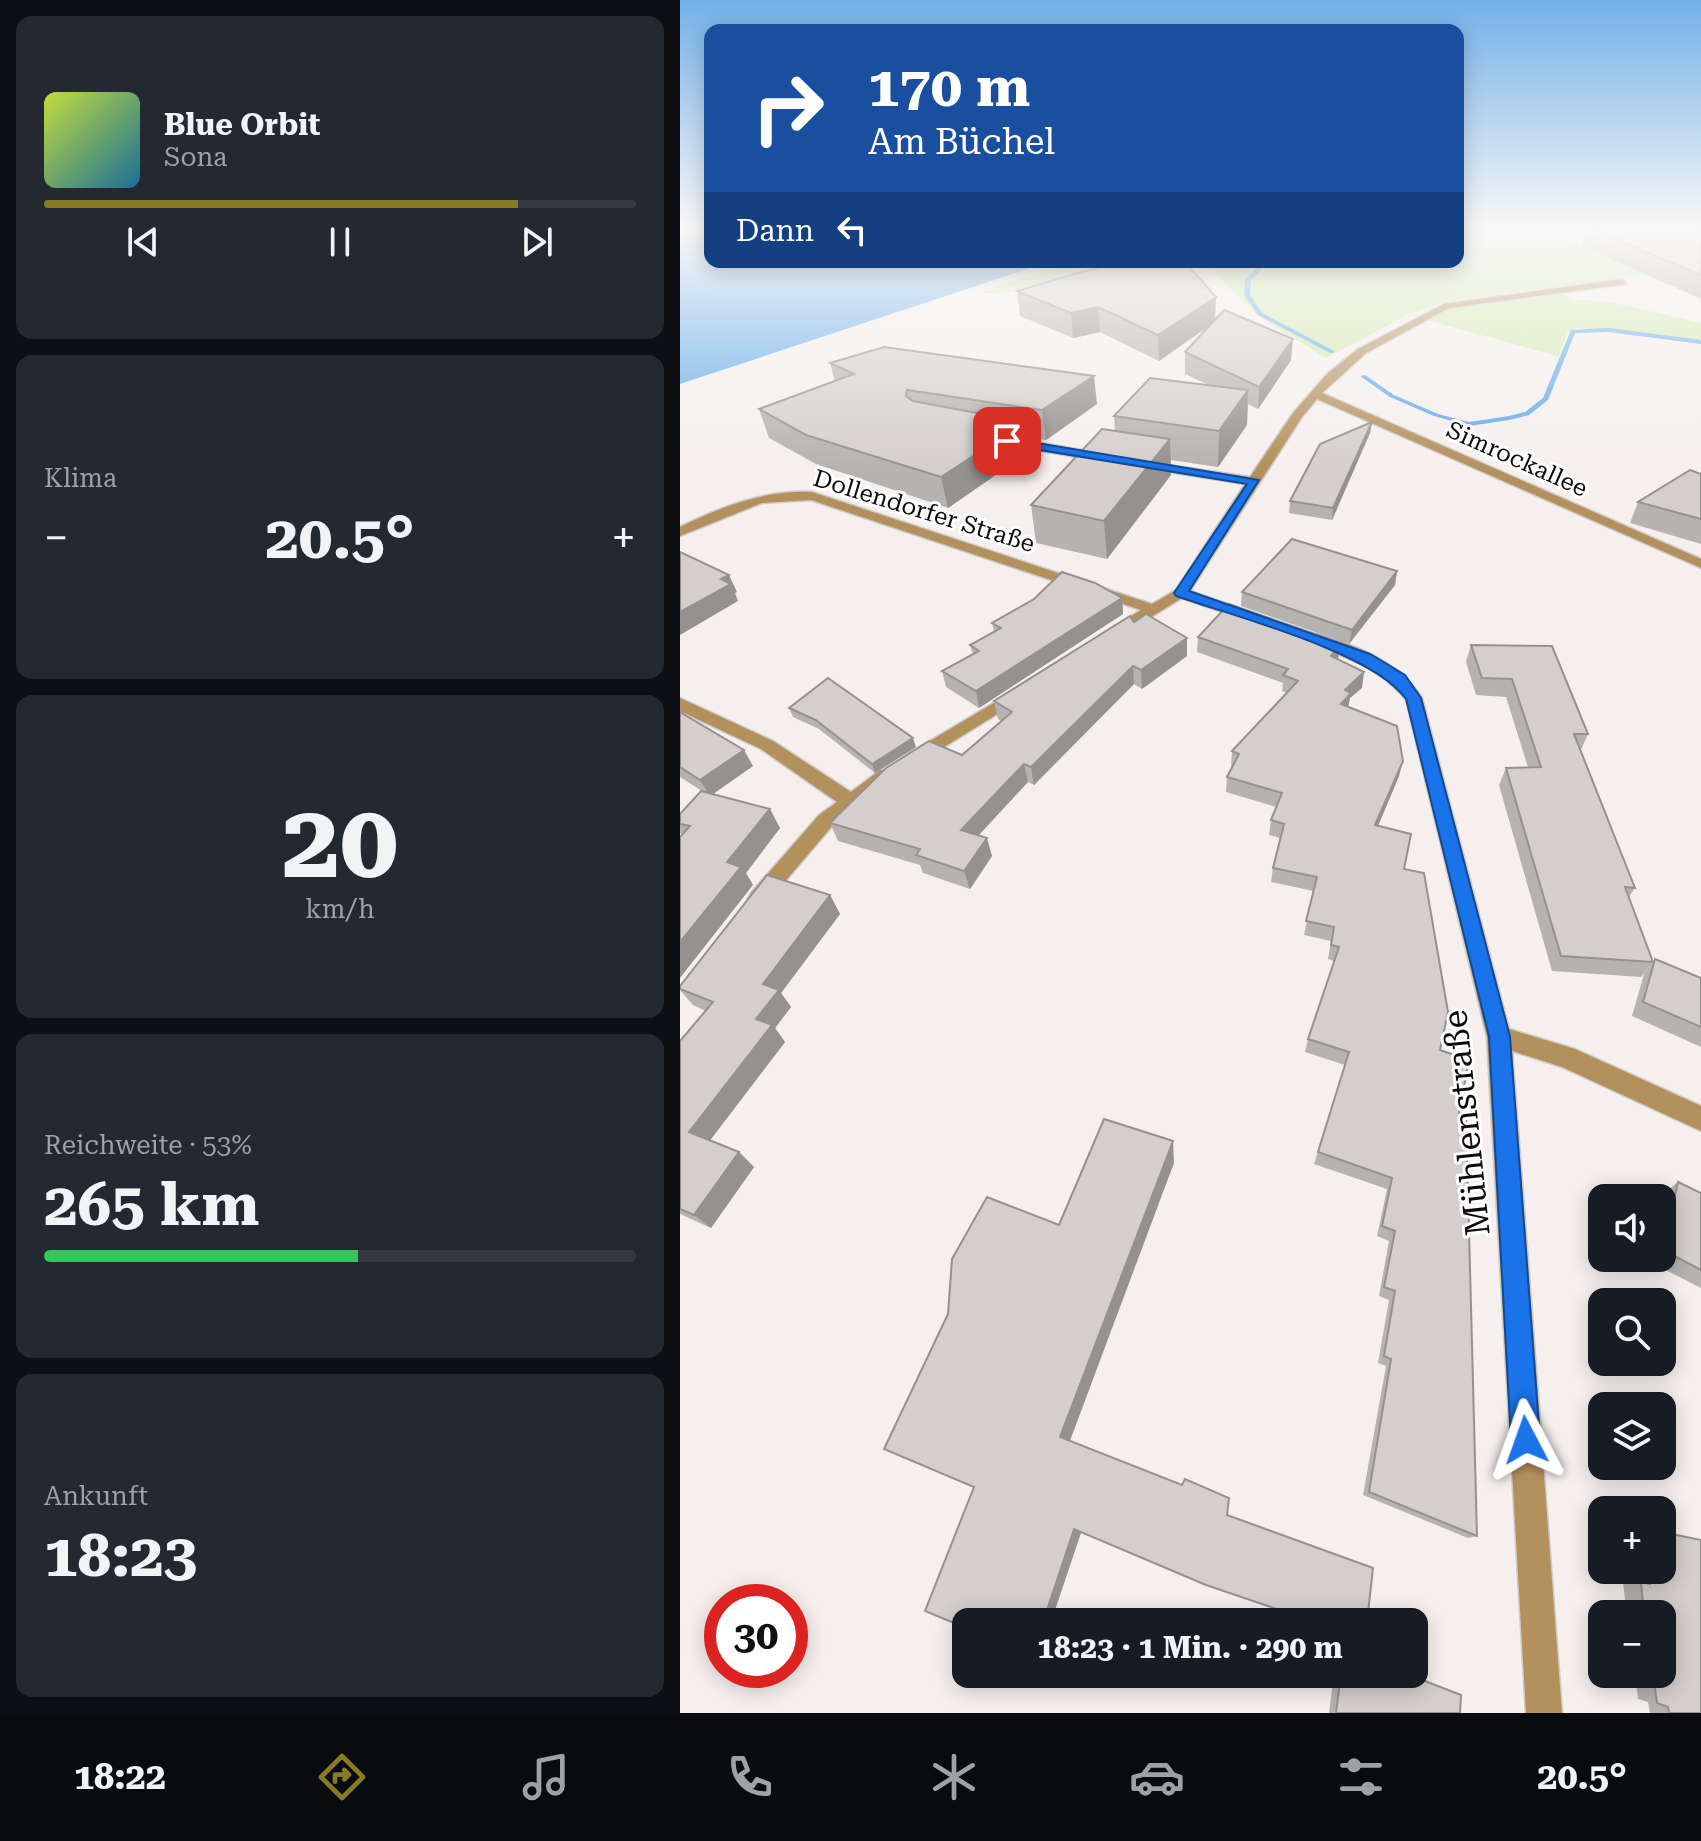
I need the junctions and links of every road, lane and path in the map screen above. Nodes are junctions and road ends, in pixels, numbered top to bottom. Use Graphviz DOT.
graph roads {
  1 [pos="1443,308"];
  2 [pos="1315,394"];
  3 [pos="992,439"];
  4 [pos="1114,460"];
  5 [pos="1130,462"];
  6 [pos="1255,482"];
  7 [pos="680,532"];
  8 [pos="1701,564"];
  9 [pos="1181,593"];
  10 [pos="1155,610"];
  11 [pos="1265,622"];
  12 [pos="1293,631"];
  13 [pos="1091,648"];
  14 [pos="1038,681"];
  15 [pos="680,704"];
  16 [pos="850,801"];
  17 [pos="743,919"];
  18 [pos="1499,1037"];
  19 [pos="1701,1119"];
  20 [pos="1544,1713"];
  1 -- 2 [label="street"];
  2 -- 6 [label="street"];
  2 -- 8 [label="street, Simrockallee"];
  3 -- 4 [label="street"];
  5 -- 6 [label="street"];
  6 -- 9 [label="street"];
  7 -- 10 [label="street, Dollendorfer Straße"];
  9 -- 10 [label="street"];
  9 -- 11 [label="street"];
  10 -- 13 [label="street"];
  12 -- 18 [label="street, Mühlenstraße"];
  14 -- 16 [label="street"];
  15 -- 16 [label="street"];
  16 -- 17 [label="street"];
  18 -- 19 [label="street"];
  18 -- 20 [label="street, Mühlenstraße"];
}
